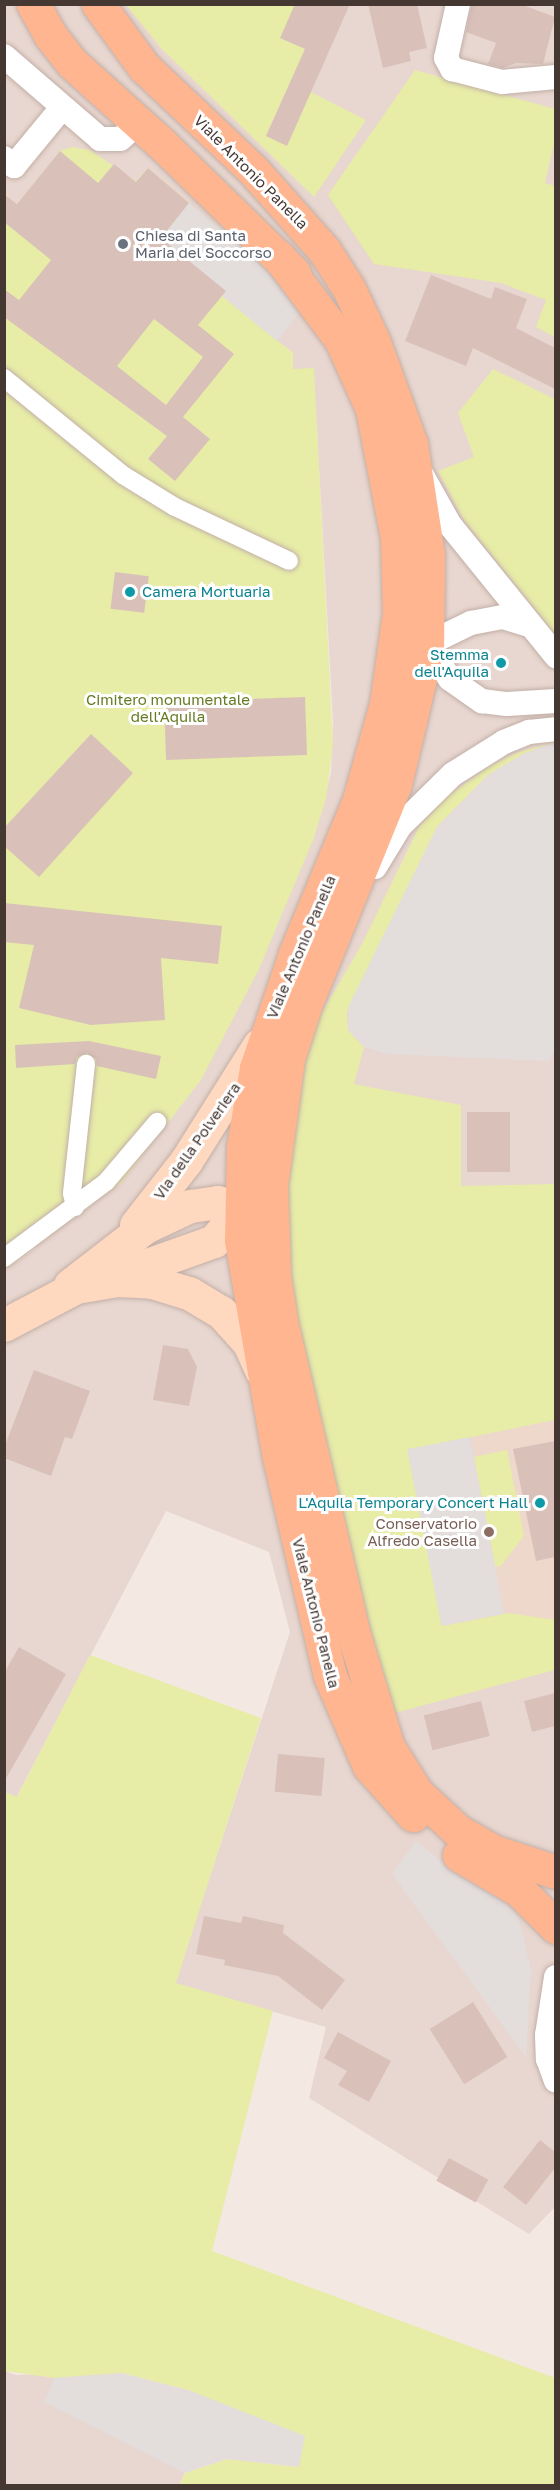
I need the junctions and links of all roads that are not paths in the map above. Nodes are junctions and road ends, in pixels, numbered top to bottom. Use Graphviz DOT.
graph roads {
  1 [pos="33,4"];
  2 [pos="98,4"];
  3 [pos="458,4"];
  4 [pos="4,56"];
  5 [pos="555,76"];
  6 [pos="61,109"];
  7 [pos="139,123"];
  8 [pos="4,158"];
  9 [pos="279,257"];
  10 [pos="4,378"];
  11 [pos="394,390"];
  12 [pos="411,444"];
  13 [pos="397,538"];
  14 [pos="289,561"];
  15 [pos="530,625"];
  16 [pos="427,648"];
  17 [pos="555,656"];
  18 [pos="555,701"];
  19 [pos="555,729"];
  20 [pos="375,747"];
  21 [pos="337,928"];
  22 [pos="267,1030"];
  23 [pos="86,1064"];
  24 [pos="157,1122"];
  25 [pos="274,1147"];
  26 [pos="75,1207"];
  27 [pos="239,1214"];
  28 [pos="119,1245"];
  29 [pos="7,1260"];
  30 [pos="91,1283"];
  31 [pos="58,1294"];
  32 [pos="277,1299"];
  33 [pos="4,1325"];
  34 [pos="263,1375"];
  35 [pos="555,1872"];
  36 [pos="555,1927"];
  37 [pos="555,1977"];
  38 [pos="552,2044"];
  39 [pos="555,2081"];
  1 -- 7 [label="main road, Viale Antonio Panella"];
  2 -- 11 [label="main road, Viale Antonio Panella"];
  3 -- 5 [label="street"];
  4 -- 6 [label="street"];
  6 -- 7 [label="street"];
  6 -- 8 [label="street"];
  7 -- 9 [label="main road, Viale Antonio Panella"];
  9 -- 11 [label="main road, Viale Antonio Panella"];
  9 -- 13 [label="main road, Viale Antonio Panella"];
  10 -- 14 [label="street"];
  11 -- 12 [label="main road, Viale Antonio Panella"];
  12 -- 15 [label="street"];
  12 -- 16 [label="main road, Viale Antonio Panella"];
  13 -- 16 [label="street"];
  13 -- 20 [label="main road, Viale Antonio Panella"];
  15 -- 16 [label="street"];
  15 -- 17 [label="street"];
  16 -- 18 [label="street"];
  16 -- 20 [label="street"];
  16 -- 21 [label="main road, Viale Antonio Panella"];
  19 -- 21 [label="street"];
  20 -- 22 [label="main road, Viale Antonio Panella"];
  21 -- 25 [label="main road, Viale Antonio Panella"];
  22 -- 27 [label="main road, Viale Antonio Panella"];
  22 -- 28 [label="main road, Via della Polveriera"];
  23 -- 26 [label="street"];
  24 -- 26 [label="street"];
  25 -- 27 [label="main road, Via della Polveriera"];
  25 -- 32 [label="main road, Viale Antonio Panella"];
  26 -- 29 [label="street"];
  27 -- 28 [label="main road, Via della Polveriera"];
  27 -- 30 [label="main road, Via della Polveriera"];
  27 -- 32 [label="main road"];
  27 -- 34 [label="main road, Viale Antonio Panella"];
  28 -- 31 [label="main road, Via della Polveriera"];
  30 -- 31 [label="main road, Via della Polveriera"];
  30 -- 34 [label="main road, Via della Polveriera"];
  31 -- 33 [label="main road, Via della Polveriera"];
  32 -- 35 [label="main road, Viale Antonio Panella"];
  34 -- 36 [label="main road, Viale Antonio Panella"];
  37 -- 38 [label="street"];
  38 -- 39 [label="street"];
}
